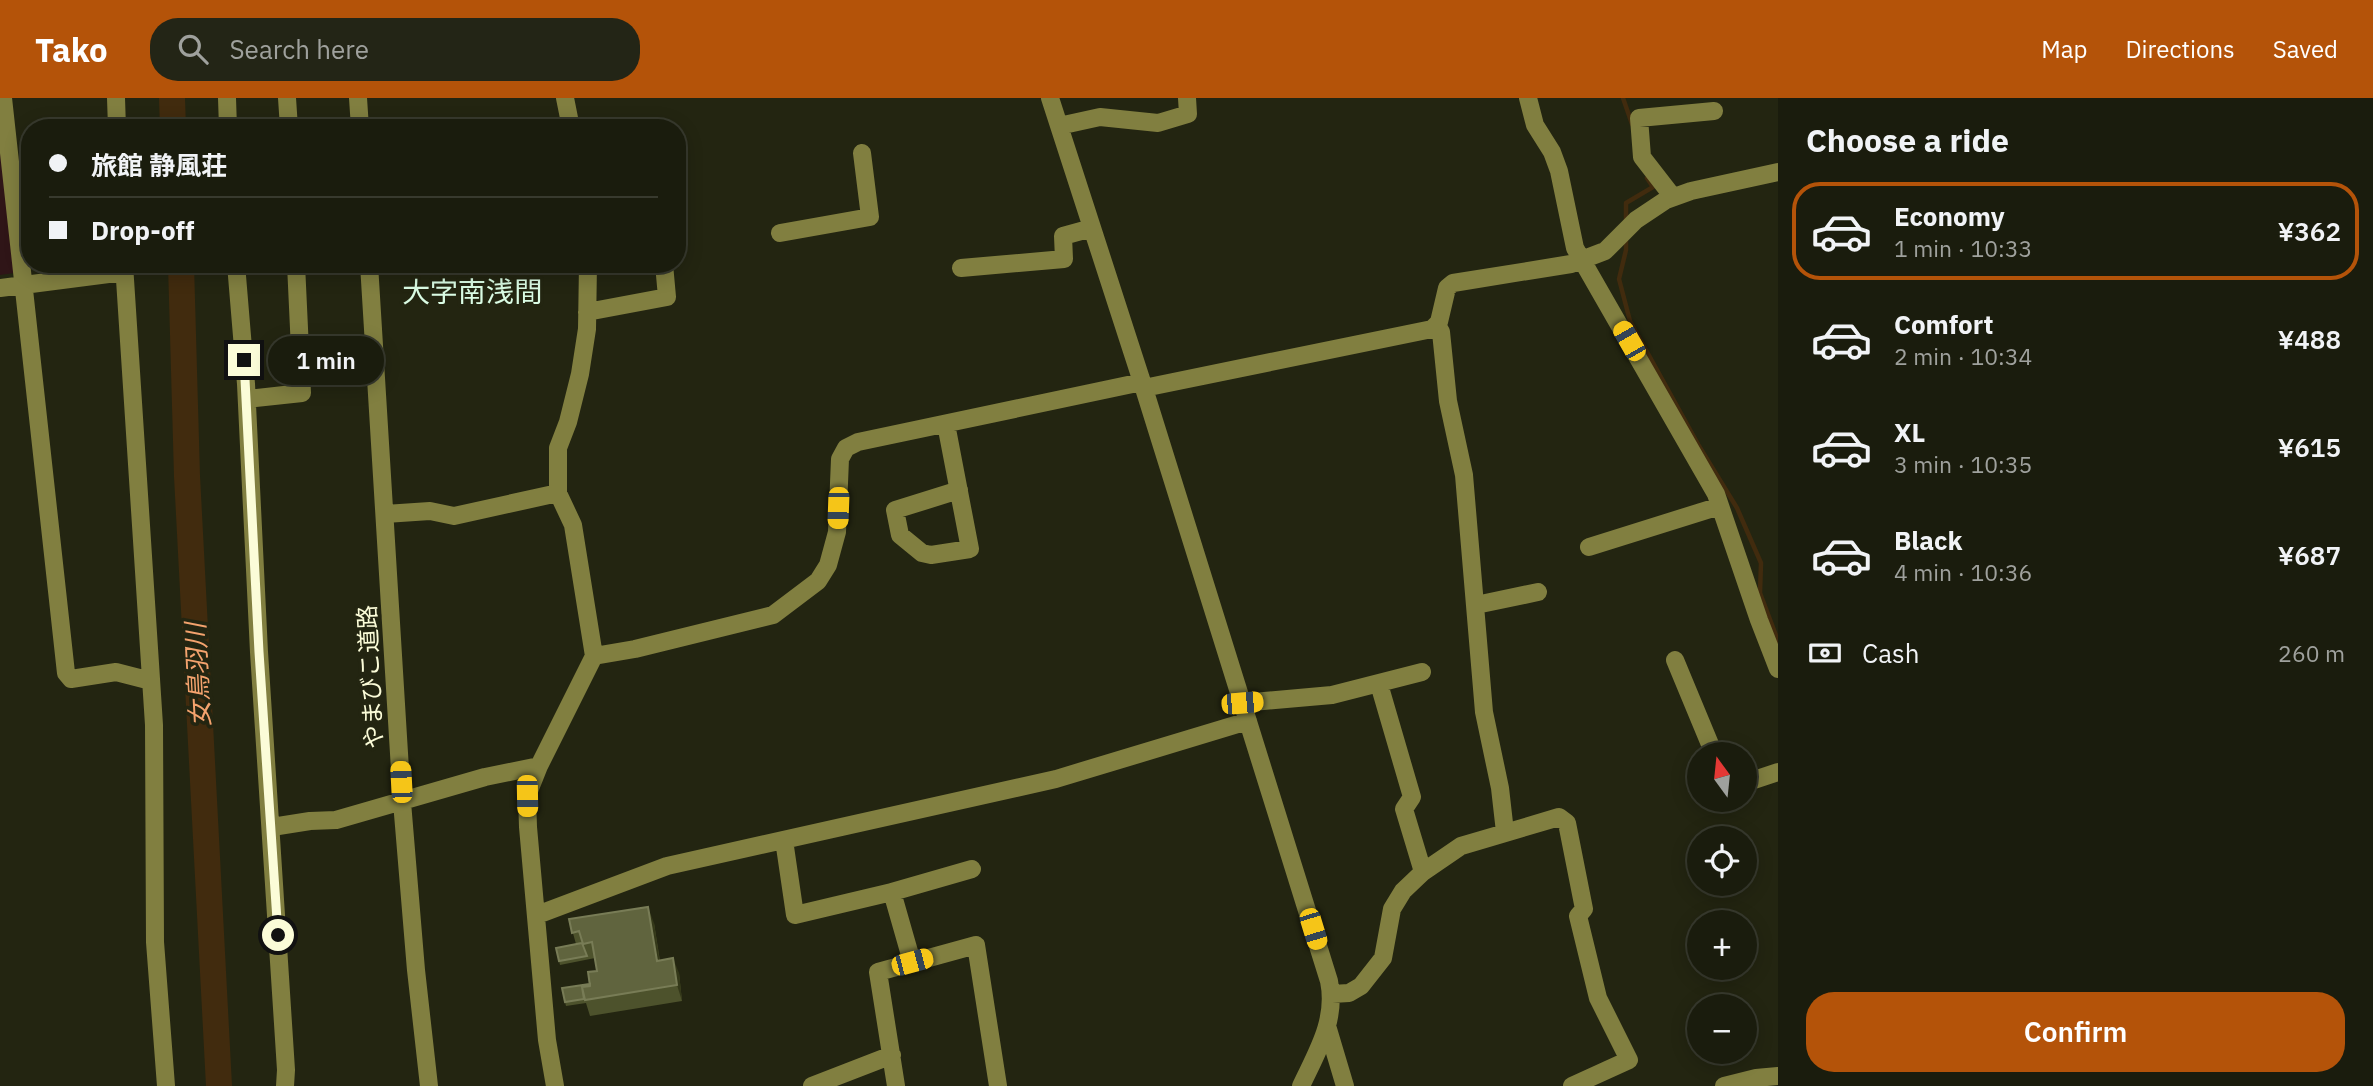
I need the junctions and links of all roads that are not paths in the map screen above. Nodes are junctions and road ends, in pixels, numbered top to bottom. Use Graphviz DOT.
graph roads {
  1 [pos="3,98"];
  2 [pos="116,98"];
  3 [pos="227,98"];
  4 [pos="287,98"];
  5 [pos="358,98"];
  6 [pos="565,98"];
  7 [pos="1050,98"];
  8 [pos="1187,98"];
  9 [pos="1528,98"];
  10 [pos="1714,111"];
  11 [pos="117,119"];
  12 [pos="228,119"];
  13 [pos="288,119"];
  14 [pos="359,119"];
  15 [pos="569,119"];
  16 [pos="1059,125"];
  17 [pos="862,153"];
  18 [pos="1778,172"];
  19 [pos="1673,197"];
  20 [pos="1093,228"];
  21 [pos="780,233"];
  22 [pos="21,258"];
  23 [pos="1581,260"];
  24 [pos="961,268"];
  25 [pos="23,273"];
  26 [pos="95,273"];
  27 [pos="124,273"];
  28 [pos="237,273"];
  29 [pos="296,273"];
  30 [pos="370,273"];
  31 [pos="588,273"];
  32 [pos="665,273"];
  33 [pos="24,285"];
  34 [pos="0,288"];
  35 [pos="587,312"];
  36 [pos="1437,325"];
  37 [pos="1143,385"];
  38 [pos="247,399"];
  39 [pos="946,424"];
  40 [pos="959,490"];
  41 [pos="558,493"];
  42 [pos="1720,506"];
  43 [pos="385,514"];
  44 [pos="1589,547"];
  45 [pos="1538,592"];
  46 [pos="1476,605"];
  47 [pos="594,656"];
  48 [pos="1675,660"];
  49 [pos="1778,669"];
  50 [pos="1422,672"];
  51 [pos="151,681"];
  52 [pos="1379,684"];
  53 [pos="1242,703"];
  54 [pos="1248,721"];
  55 [pos="1709,742"];
  56 [pos="539,766"];
  57 [pos="1778,772"];
  58 [pos="1757,779"];
  59 [pos="402,802"];
  60 [pos="272,827"];
  61 [pos="1504,832"];
  62 [pos="784,840"];
  63 [pos="972,869"];
  64 [pos="1423,872"];
  65 [pos="892,891"];
  66 [pos="537,915"];
  67 [pos="912,962"];
  68 [pos="1332,994"];
  69 [pos="1328,1029"];
  70 [pos="892,1055"];
  71 [pos="1778,1076"];
  72 [pos="166,1086"];
  73 [pos="285,1086"];
  74 [pos="429,1086"];
  75 [pos="555,1086"];
  76 [pos="813,1086"];
  77 [pos="896,1086"];
  78 [pos="998,1086"];
  79 [pos="1301,1086"];
  80 [pos="1345,1086"];
  81 [pos="1572,1086"];
  82 [pos="1724,1086"];
  1 -- 22 [label="street"];
  2 -- 11 [label="street"];
  3 -- 12 [label="street"];
  4 -- 13 [label="street"];
  5 -- 14 [label="street"];
  6 -- 15 [label="street"];
  7 -- 16 [label="street"];
  8 -- 16 [label="street"];
  9 -- 23 [label="street"];
  10 -- 19 [label="street"];
  16 -- 20 [label="street"];
  17 -- 21 [label="street"];
  18 -- 19 [label="street"];
  19 -- 23 [label="street"];
  20 -- 24 [label="street"];
  20 -- 37 [label="street"];
  23 -- 36 [label="street"];
  23 -- 42 [label="street"];
  25 -- 33 [label="street"];
  26 -- 33 [label="street"];
  27 -- 51 [label="street"];
  28 -- 38 [label="street"];
  29 -- 38 [label="street"];
  30 -- 43 [label="street, やまびこ道路"];
  31 -- 35 [label="street"];
  32 -- 35 [label="street"];
  33 -- 34 [label="street"];
  33 -- 51 [label="street"];
  35 -- 41 [label="street"];
  36 -- 37 [label="street"];
  36 -- 46 [label="street"];
  37 -- 39 [label="street"];
  37 -- 53 [label="street"];
  38 -- 60 [label="street"];
  39 -- 40 [label="street"];
  39 -- 47 [label="street"];
  40 -- 40 [label="street"];
  41 -- 43 [label="street"];
  41 -- 47 [label="street"];
  42 -- 44 [label="street"];
  42 -- 49 [label="street"];
  43 -- 59 [label="street, やまびこ道路"];
  45 -- 46 [label="street"];
  46 -- 61 [label="street"];
  47 -- 56 [label="street"];
  48 -- 55 [label="street"];
  50 -- 52 [label="street"];
  51 -- 72 [label="street"];
  52 -- 53 [label="street"];
  52 -- 64 [label="street"];
  53 -- 54 [label="street"];
  54 -- 62 [label="street"];
  54 -- 68 [label="street"];
  56 -- 59 [label="street"];
  56 -- 66 [label="street"];
  57 -- 58 [label="street"];
  59 -- 60 [label="street"];
  59 -- 74 [label="street, やまびこ道路"];
  60 -- 73 [label="street"];
  61 -- 64 [label="street"];
  61 -- 81 [label="street"];
  62 -- 65 [label="street"];
  62 -- 66 [label="street"];
  63 -- 65 [label="street"];
  64 -- 68 [label="street"];
  65 -- 67 [label="street"];
  66 -- 75 [label="street"];
  67 -- 70 [label="street"];
  67 -- 78 [label="street"];
  68 -- 69 [label="street"];
  69 -- 79 [label="street"];
  69 -- 80 [label="street"];
  70 -- 76 [label="street"];
  70 -- 77 [label="street"];
  71 -- 82 [label="street"];
}
